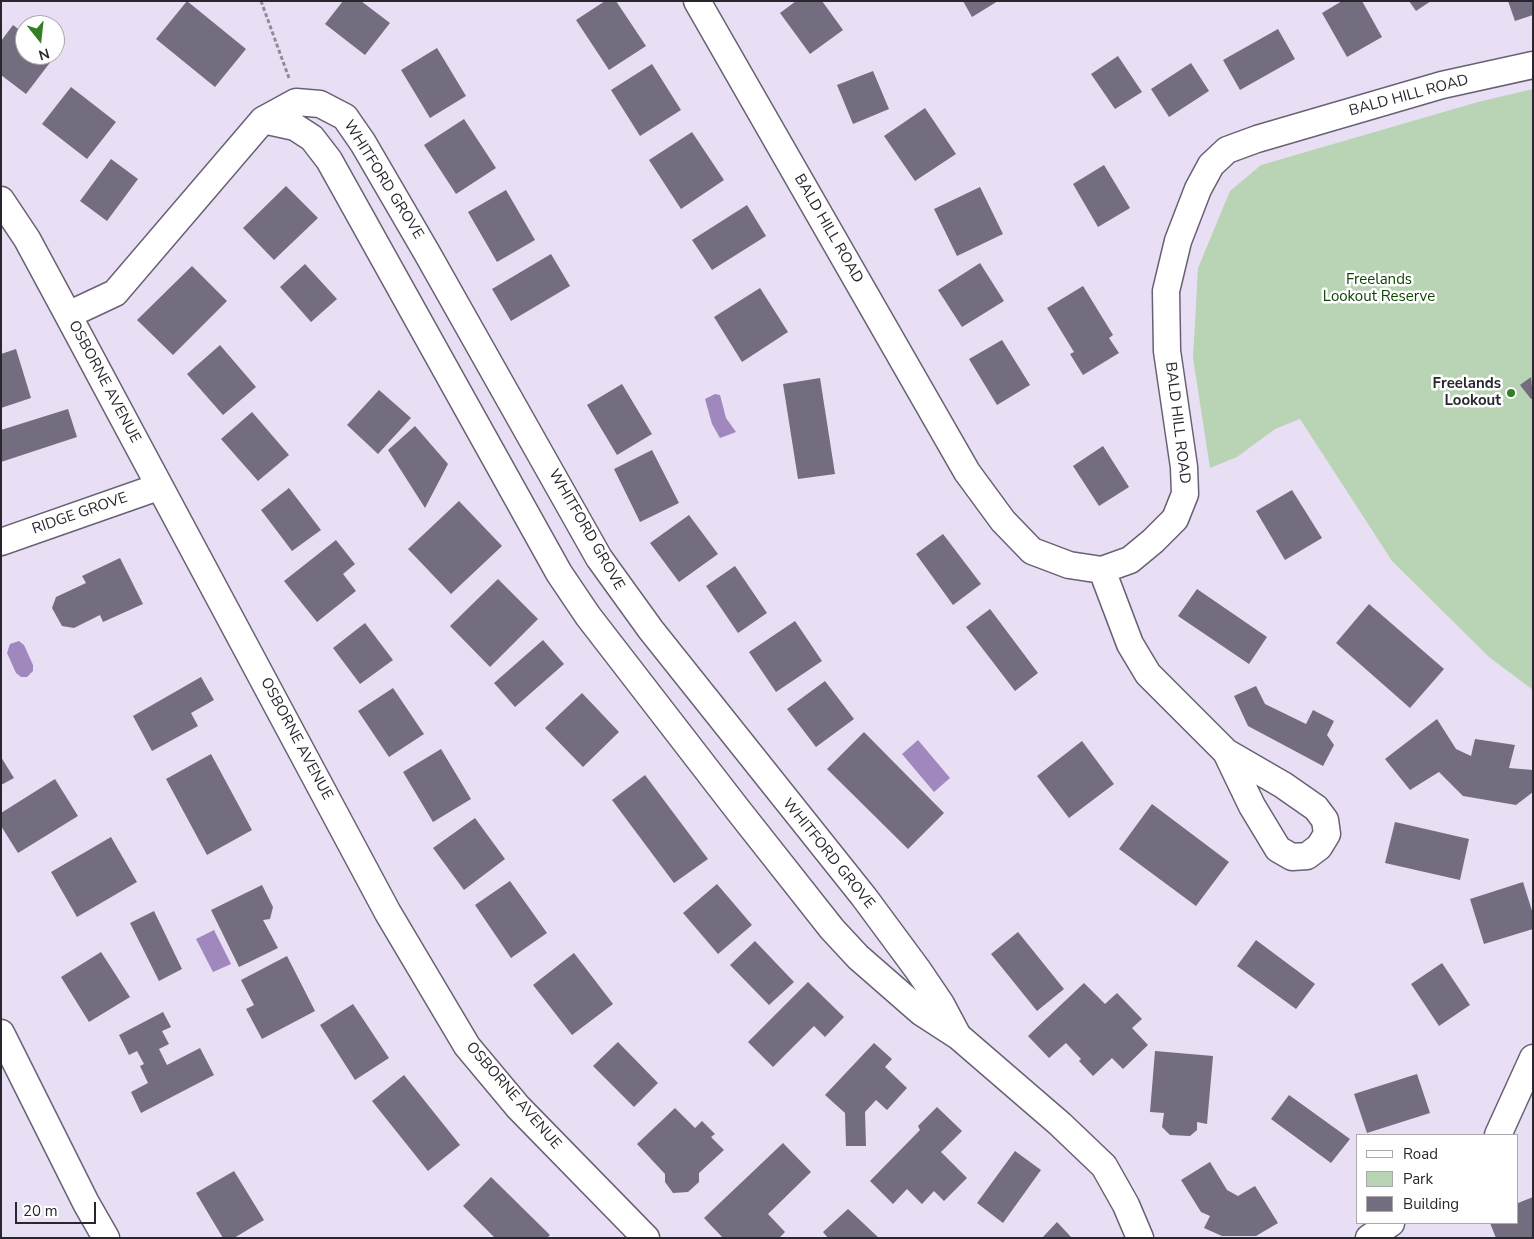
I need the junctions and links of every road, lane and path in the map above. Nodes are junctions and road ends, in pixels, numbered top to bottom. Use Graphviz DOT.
graph roads {
  1 [pos="261,1"];
  2 [pos="697,1"];
  3 [pos="1533,66"];
  4 [pos="287,84"];
  5 [pos="262,120"];
  6 [pos="1,200"];
  7 [pos="68,315"];
  8 [pos="158,486"];
  9 [pos="1,542"];
  10 [pos="1102,570"];
  11 [pos="1226,752"];
  12 [pos="1,1033"];
  13 [pos="958,1036"];
  14 [pos="1533,1058"];
  15 [pos="1498,1134"];
  16 [pos="1391,1224"];
  17 [pos="106,1238"];
  18 [pos="646,1238"];
  19 [pos="1140,1238"];
  20 [pos="1370,1238"];
  1 -- 4 [label="path"];
  2 -- 10 [label="street, BALD HILL ROAD"];
  3 -- 10 [label="street, BALD HILL ROAD"];
  5 -- 7 [label="street, WHITFORD GROVE"];
  5 -- 13 [label="street, WHITFORD GROVE"];
  5 -- 13 [label="street, WHITFORD GROVE"];
  6 -- 7 [label="street, OSBORNE AVENUE"];
  7 -- 8 [label="street, OSBORNE AVENUE"];
  8 -- 9 [label="street, RIDGE GROVE"];
  8 -- 18 [label="street, OSBORNE AVENUE"];
  10 -- 11 [label="street"];
  12 -- 17 [label="street"];
  13 -- 19 [label="street, WHITFORD GROVE"];
  14 -- 15 [label="street"];
  16 -- 20 [label="street"];
}
